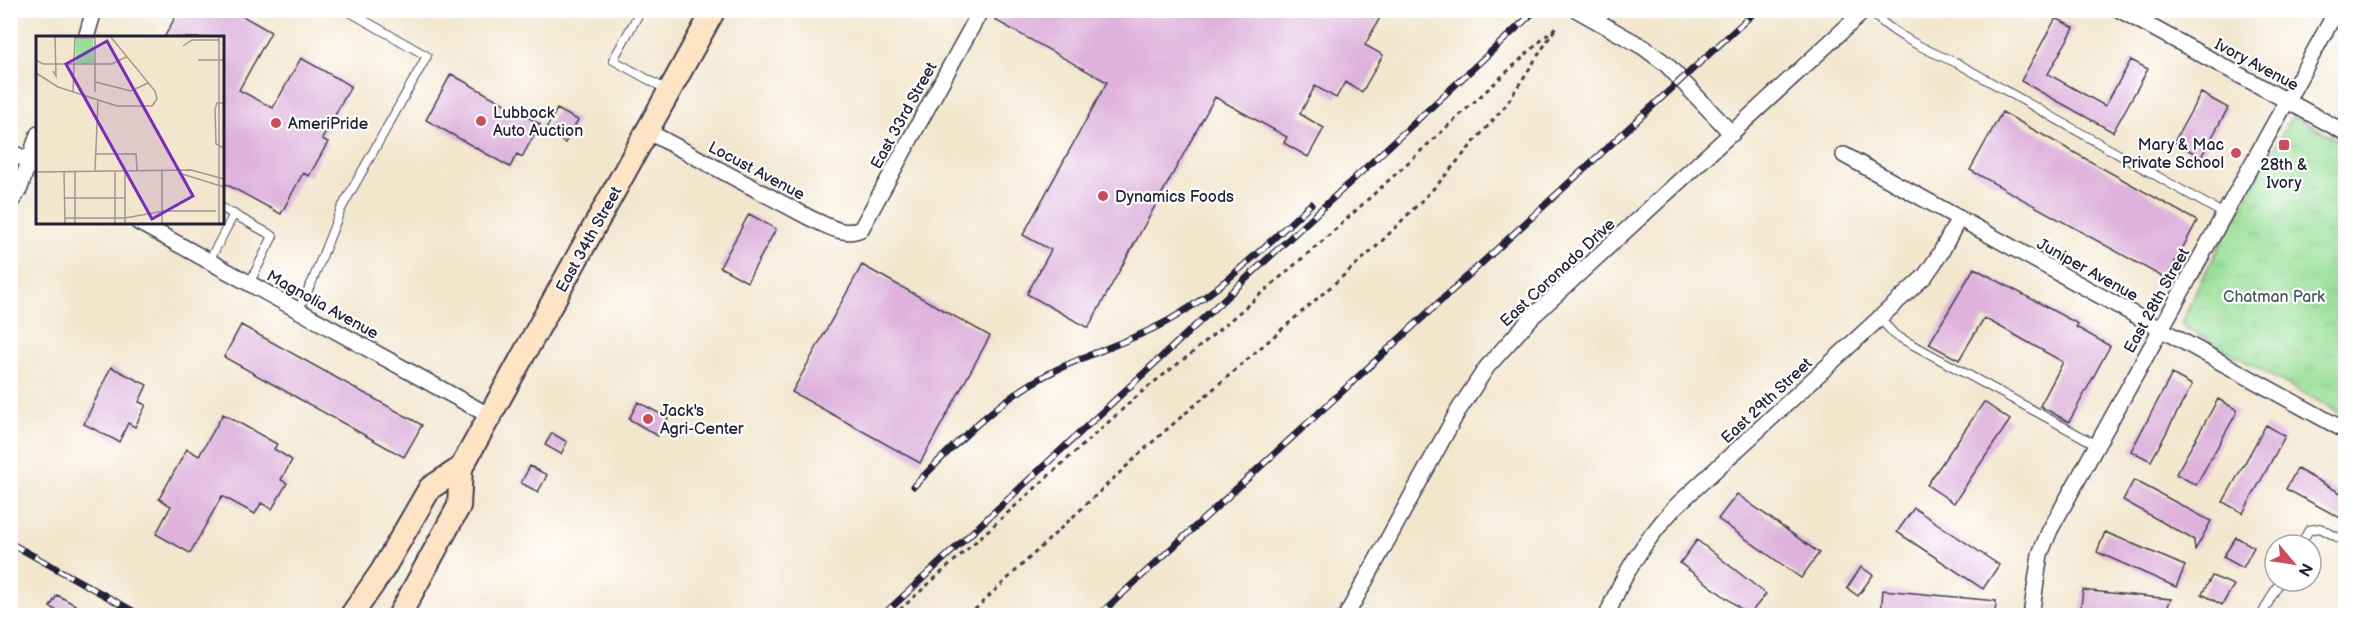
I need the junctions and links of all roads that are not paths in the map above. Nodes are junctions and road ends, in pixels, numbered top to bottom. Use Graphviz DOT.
graph roads {
  1 [pos="94,10"];
  2 [pos="346,10"];
  3 [pos="641,10"];
  4 [pos="714,10"];
  5 [pos="981,10"];
  6 [pos="1576,10"];
  7 [pos="1867,10"];
  8 [pos="2120,10"];
  9 [pos="2337,10"];
  10 [pos="87,36"];
  11 [pos="669,92"];
  12 [pos="2287,101"];
  13 [pos="647,131"];
  14 [pos="2346,133"];
  15 [pos="1732,134"];
  16 [pos="36,146"];
  17 [pos="10,151"];
  18 [pos="1844,155"];
  19 [pos="33,164"];
  20 [pos="10,204"];
  21 [pos="224,209"];
  22 [pos="234,214"];
  23 [pos="2224,214"];
  24 [pos="1959,218"];
  25 [pos="142,224"];
  26 [pos="854,233"];
  27 [pos="209,261"];
  28 [pos="249,284"];
  29 [pos="298,310"];
  30 [pos="1880,319"];
  31 [pos="2160,329"];
  32 [pos="490,416"];
  33 [pos="2346,431"];
  34 [pos="2097,445"];
  35 [pos="461,468"];
  36 [pos="2307,533"];
  37 [pos="2346,542"];
  38 [pos="2273,593"];
  39 [pos="351,615"];
  40 [pos="399,615"];
  41 [pos="1346,615"];
  42 [pos="1607,615"];
  43 [pos="2031,615"];
  44 [pos="2261,615"];
  1 -- 10 [label="street"];
  2 -- 29 [label="lane"];
  3 -- 11 [label="lane"];
  4 -- 11 [label="main road, East 34th Street"];
  5 -- 26 [label="street, East 33rd Street"];
  6 -- 15 [label="street"];
  7 -- 15 [label="street, East Coronado Drive"];
  7 -- 23 [label="lane"];
  8 -- 12 [label="street, Ivory Avenue"];
  9 -- 12 [label="street, East 28th Street"];
  11 -- 13 [label="main road, East 34th Street"];
  12 -- 14 [label="street, Ivory Avenue"];
  12 -- 23 [label="street, East 28th Street"];
  13 -- 26 [label="street, Locust Avenue"];
  13 -- 32 [label="main road, East 34th Street"];
  15 -- 41 [label="street, East Coronado Drive"];
  16 -- 19 [label="street"];
  17 -- 19 [label="street"];
  18 -- 24 [label="street, Juniper Avenue"];
  19 -- 20 [label="street"];
  21 -- 22 [label="lane"];
  22 -- 27 [label="lane"];
  22 -- 28 [label="lane"];
  23 -- 31 [label="street, East 28th Street"];
  24 -- 30 [label="street, East 29th Street"];
  24 -- 31 [label="street, Juniper Avenue"];
  25 -- 27 [label="street, Magnolia Avenue"];
  27 -- 28 [label="street, Magnolia Avenue"];
  28 -- 29 [label="street, Magnolia Avenue"];
  29 -- 32 [label="street, Magnolia Avenue"];
  30 -- 34 [label="lane"];
  30 -- 42 [label="street, East 29th Street"];
  31 -- 33 [label="street, Juniper Avenue"];
  31 -- 34 [label="street, East 28th Street"];
  32 -- 35 [label="main road, East 34th Street"];
  34 -- 43 [label="street, East 28th Street"];
  35 -- 39 [label="main road"];
  35 -- 40 [label="main road"];
  36 -- 37 [label="lane"];
  38 -- 44 [label="lane"];
}
